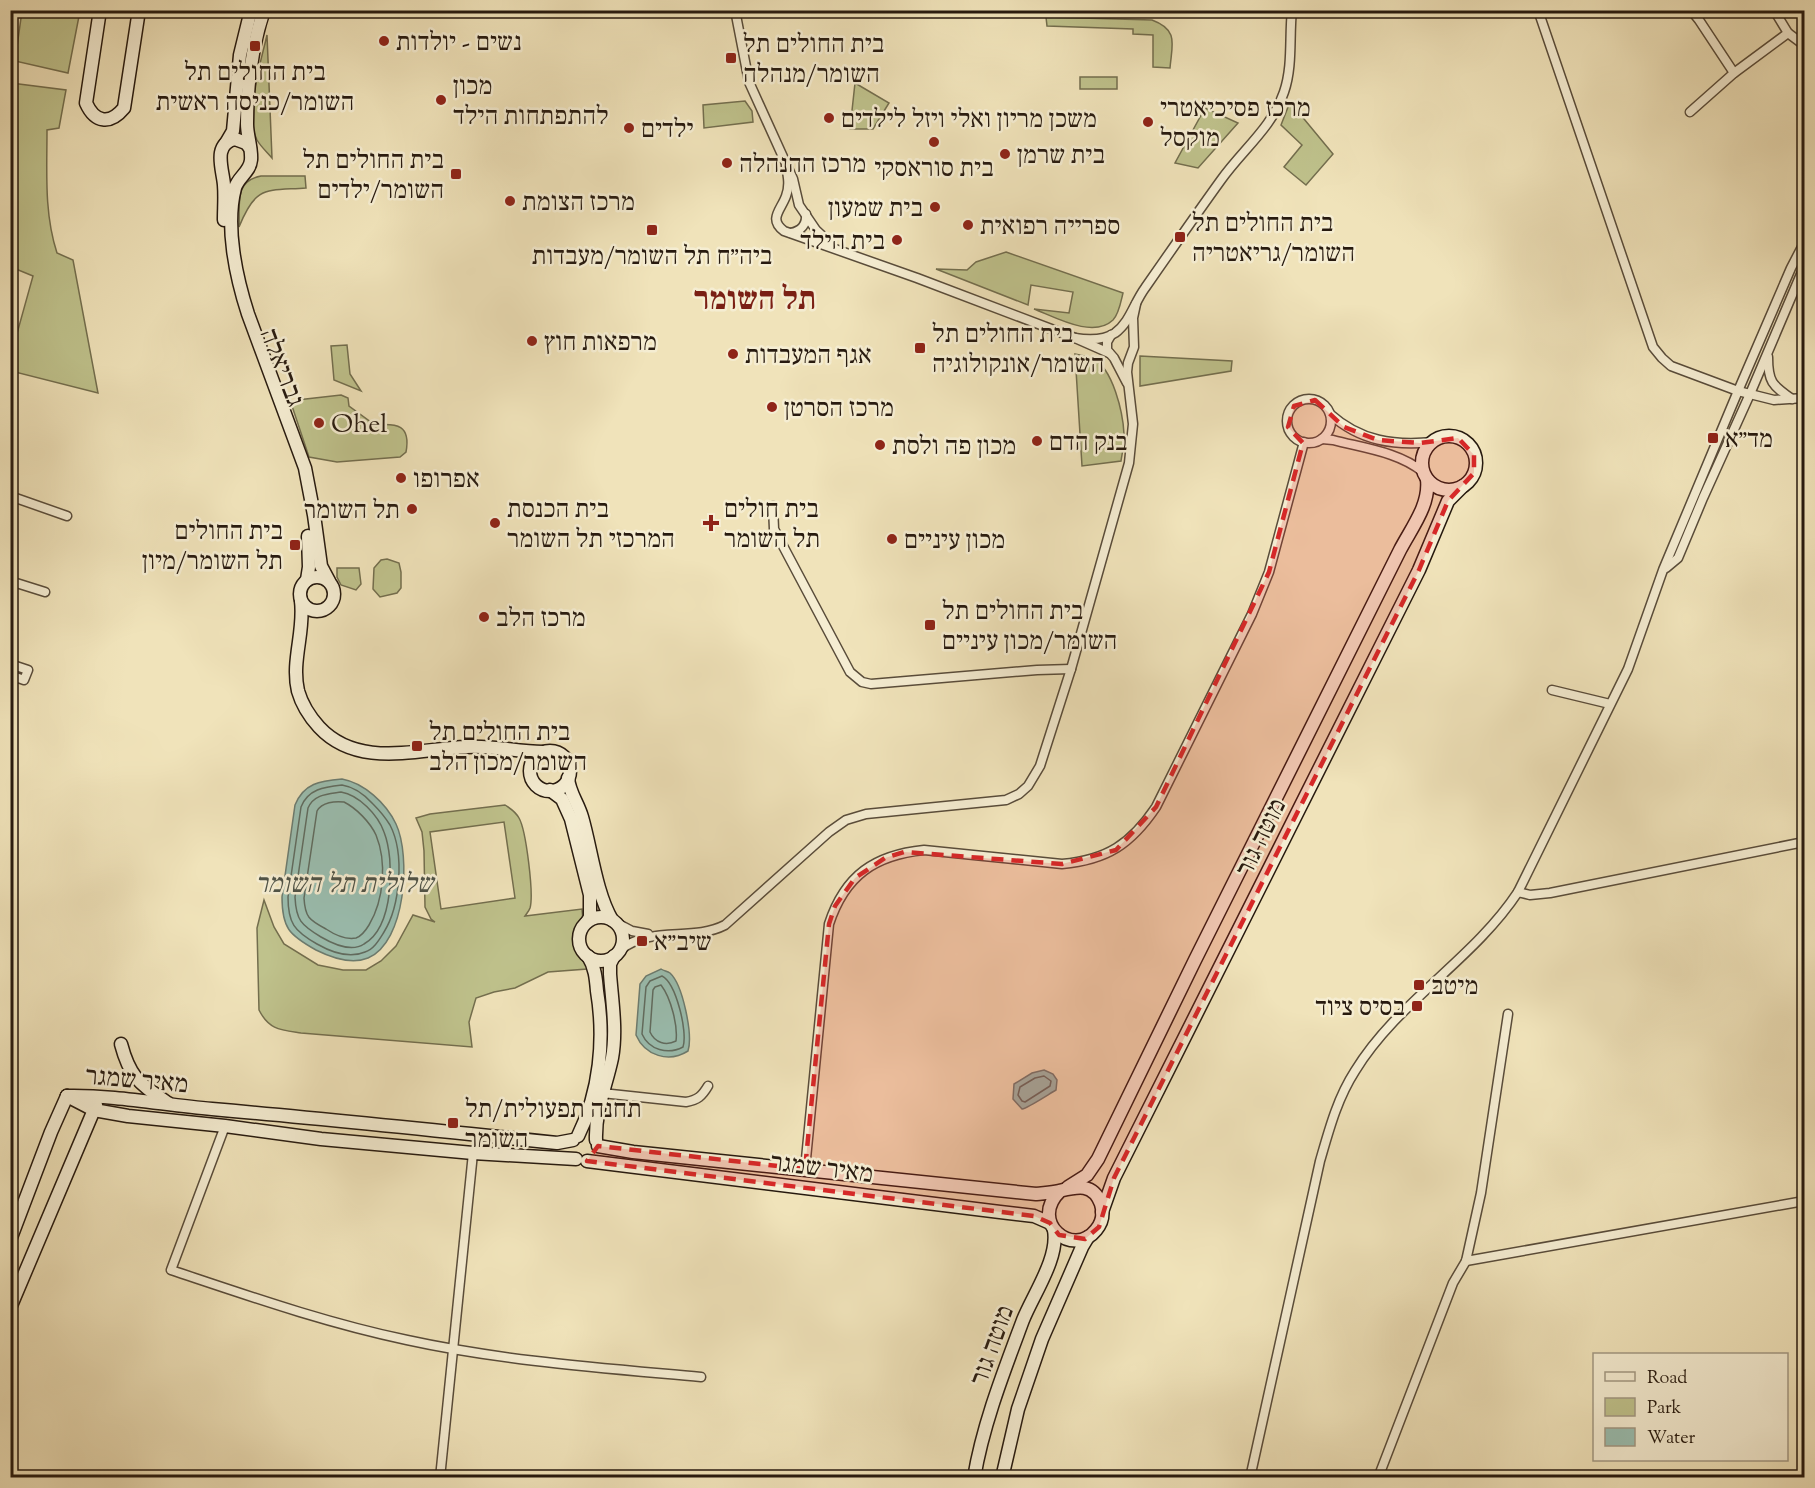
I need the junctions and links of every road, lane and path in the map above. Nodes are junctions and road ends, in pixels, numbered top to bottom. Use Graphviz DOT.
graph roads {
  1 [pos="100,10"];
  2 [pos="140,10"];
  3 [pos="251,10"];
  4 [pos="264,10"];
  5 [pos="737,10"];
  6 [pos="1292,10"];
  7 [pos="1538,10"];
  8 [pos="1691,10"];
  9 [pos="1774,10"];
  10 [pos="1788,33"];
  11 [pos="1804,45"];
  12 [pos="1734,73"];
  13 [pos="1690,112"];
  14 [pos="226,143"];
  15 [pos="250,148"];
  16 [pos="786,166"];
  17 [pos="222,169"];
  18 [pos="243,175"];
  19 [pos="799,205"];
  20 [pos="782,206"];
  21 [pos="806,213"];
  22 [pos="791,233"];
  23 [pos="1804,243"];
  24 [pos="840,250"];
  25 [pos="1804,267"];
  26 [pos="1136,304"];
  27 [pos="1114,334"];
  28 [pos="1075,338"];
  29 [pos="1133,340"];
  30 [pos="1133,352"];
  31 [pos="1768,352"];
  32 [pos="1111,356"];
  33 [pos="1127,383"];
  34 [pos="1738,391"];
  35 [pos="1750,394"];
  36 [pos="1804,398"];
  37 [pos="1793,399"];
  38 [pos="1330,414"];
  39 [pos="1322,439"];
  40 [pos="1304,442"];
  41 [pos="1432,442"];
  42 [pos="1425,475"];
  43 [pos="1463,486"];
  44 [pos="10,496"];
  45 [pos="773,506"];
  46 [pos="68,516"];
  47 [pos="1663,570"];
  48 [pos="307,580"];
  49 [pos="10,581"];
  50 [pos="328,581"];
  51 [pos="45,592"];
  52 [pos="301,601"];
  53 [pos="328,606"];
  54 [pos="297,652"];
  55 [pos="10,664"];
  56 [pos="1071,669"];
  57 [pos="10,675"];
  58 [pos="1552,690"];
  59 [pos="1610,704"];
  60 [pos="506,750"];
  61 [pos="543,752"];
  62 [pos="530,772"];
  63 [pos="568,777"];
  64 [pos="550,790"];
  65 [pos="1804,842"];
  66 [pos="1518,892"];
  67 [pos="587,921"];
  68 [pos="614,921"];
  69 [pos="654,935"];
  70 [pos="617,953"];
  71 [pos="588,956"];
  72 [pos="1508,1014"];
  73 [pos="121,1044"];
  74 [pos="708,1086"];
  75 [pos="602,1093"];
  76 [pos="100,1095"];
  77 [pos="67,1096"];
  78 [pos="171,1105"];
  79 [pos="94,1110"];
  80 [pos="323,1119"];
  81 [pos="225,1126"];
  82 [pos="576,1138"];
  83 [pos="321,1139"];
  84 [pos="597,1143"];
  85 [pos="473,1153"];
  86 [pos="582,1160"];
  87 [pos="805,1169"];
  88 [pos="1064,1189"];
  89 [pos="1804,1201"];
  90 [pos="1102,1212"];
  91 [pos="1052,1226"];
  92 [pos="1088,1237"];
  93 [pos="10,1240"];
  94 [pos="1466,1261"];
  95 [pos="10,1308"];
  96 [pos="453,1349"];
  97 [pos="701,1377"];
  98 [pos="440,1478"];
  99 [pos="974,1478"];
  100 [pos="1002,1478"];
  101 [pos="1250,1478"];
  102 [pos="1378,1478"];
  1 -- 2 [label="street"];
  3 -- 14 [label="street"];
  4 -- 15 [label="street"];
  5 -- 16 [label="street"];
  6 -- 26 [label="street"];
  7 -- 34 [label="street"];
  8 -- 12 [label="street"];
  9 -- 10 [label="street"];
  10 -- 11 [label="street"];
  10 -- 12 [label="street"];
  12 -- 13 [label="street"];
  14 -- 15 [label="street"];
  14 -- 17 [label="street"];
  15 -- 18 [label="street"];
  16 -- 19 [label="street"];
  16 -- 20 [label="street"];
  17 -- 18 [label="street"];
  17 -- 48 [label="street, גבריאלה"];
  18 -- 50 [label="street, גבריאלה"];
  19 -- 20 [label="street"];
  19 -- 21 [label="street"];
  20 -- 22 [label="street"];
  21 -- 22 [label="street"];
  21 -- 24 [label="street"];
  22 -- 24 [label="street"];
  23 -- 34 [label="street"];
  24 -- 28 [label="street"];
  25 -- 31 [label="street"];
  26 -- 27 [label="street"];
  26 -- 29 [label="street"];
  27 -- 28 [label="street"];
  27 -- 29 [label="street"];
  27 -- 32 [label="street"];
  28 -- 32 [label="street"];
  29 -- 30 [label="street"];
  30 -- 32 [label="street"];
  30 -- 33 [label="street"];
  31 -- 35 [label="street"];
  31 -- 37 [label="street"];
  32 -- 33 [label="street"];
  33 -- 56 [label="street"];
  34 -- 35 [label="street"];
  34 -- 47 [label="street"];
  35 -- 37 [label="street"];
  35 -- 47 [label="street"];
  36 -- 37 [label="street"];
  38 -- 39 [label="street"];
  38 -- 40 [label="street"];
  38 -- 41 [label="street"];
  39 -- 40 [label="street"];
  39 -- 42 [label="street"];
  40 -- 87 [label="street"];
  41 -- 42 [label="street, מוטה גור"];
  41 -- 43 [label="street, מוטה גור"];
  42 -- 43 [label="street"];
  42 -- 88 [label="street, מוטה גור"];
  43 -- 90 [label="street, מוטה גור"];
  44 -- 46 [label="street"];
  45 -- 56 [label="street"];
  47 -- 59 [label="street"];
  48 -- 50 [label="street"];
  48 -- 52 [label="street"];
  49 -- 51 [label="street"];
  50 -- 53 [label="street"];
  52 -- 53 [label="street"];
  52 -- 54 [label="street"];
  53 -- 54 [label="street"];
  54 -- 60 [label="street"];
  55 -- 57 [label="street"];
  56 -- 69 [label="street"];
  58 -- 59 [label="street"];
  59 -- 66 [label="street"];
  60 -- 61 [label="street"];
  60 -- 62 [label="street"];
  61 -- 62 [label="street"];
  61 -- 63 [label="street"];
  62 -- 64 [label="street"];
  63 -- 64 [label="street"];
  63 -- 68 [label="street"];
  64 -- 67 [label="street"];
  65 -- 66 [label="street"];
  66 -- 101 [label="street"];
  67 -- 68 [label="street"];
  67 -- 71 [label="street"];
  68 -- 69 [label="street"];
  68 -- 70 [label="street"];
  69 -- 70 [label="street"];
  70 -- 71 [label="street"];
  70 -- 75 [label="street"];
  71 -- 82 [label="street"];
  72 -- 94 [label="street"];
  73 -- 78 [label="street"];
  74 -- 75 [label="street"];
  75 -- 84 [label="street"];
  76 -- 77 [label="street, מאיר שמגר"];
  76 -- 78 [label="street, מאיר שמגר"];
  76 -- 79 [label="street"];
  77 -- 79 [label="street, מאיר שמגר"];
  77 -- 93 [label="street"];
  78 -- 80 [label="street, מאיר שמגר"];
  79 -- 81 [label="street, מאיר שמגר"];
  79 -- 95 [label="street"];
  80 -- 82 [label="street, מאיר שמגר"];
  80 -- 83 [label="street"];
  81 -- 83 [label="street, מאיר שמגר"];
  81 -- 96 [label="street"];
  82 -- 84 [label="street"];
  82 -- 86 [label="street"];
  83 -- 85 [label="street, מאיר שמגר"];
  84 -- 86 [label="street"];
  84 -- 87 [label="street, מאיר שמגר"];
  85 -- 86 [label="street, מאיר שמגר"];
  85 -- 96 [label="street"];
  86 -- 91 [label="street, מאיר שמגר"];
  87 -- 88 [label="street, מאיר שמגר"];
  88 -- 90 [label="street"];
  88 -- 91 [label="street"];
  89 -- 94 [label="street"];
  90 -- 92 [label="street"];
  91 -- 92 [label="street"];
  91 -- 99 [label="street, מוטה גור"];
  92 -- 100 [label="street, מוטה גור"];
  94 -- 102 [label="street"];
  96 -- 97 [label="street"];
  96 -- 98 [label="street"];
}
